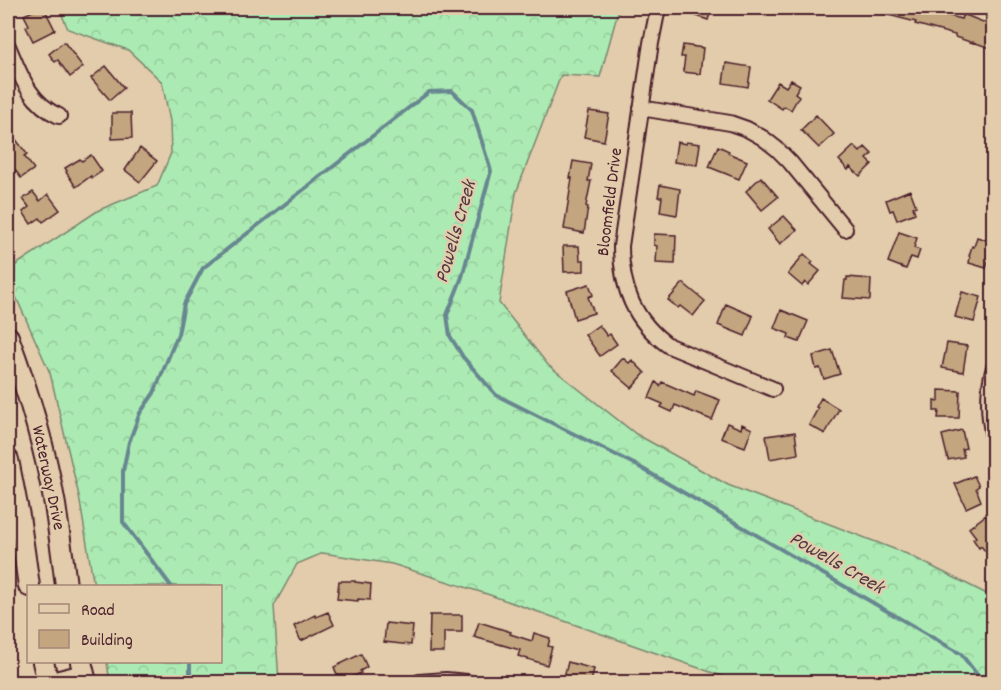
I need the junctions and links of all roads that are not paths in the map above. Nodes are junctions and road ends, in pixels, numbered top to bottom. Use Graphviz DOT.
graph roads {
  1 [pos="658,8"];
  2 [pos="8,46"];
  3 [pos="641,108"];
  4 [pos="59,116"];
  5 [pos="845,229"];
  6 [pos="8,337"];
  7 [pos="993,368"];
  8 [pos="772,389"];
  9 [pos="993,441"];
  10 [pos="8,460"];
  11 [pos="29,585"];
  12 [pos="66,585"];
  13 [pos="43,663"];
  14 [pos="83,672"];
  15 [pos="46,682"];
  16 [pos="419,682"];
  17 [pos="467,682"];
  1 -- 3 [label="street, Bloomfield Drive"];
  2 -- 4 [label="street"];
  3 -- 5 [label="street"];
  3 -- 8 [label="street, Bloomfield Drive"];
  6 -- 12 [label="main road, Waterway Drive"];
  7 -- 9 [label="street"];
  10 -- 11 [label="main road, Waterway Drive"];
  13 -- 15 [label="main road"];
  14 -- 15 [label="street"];
  16 -- 17 [label="street"];
}
